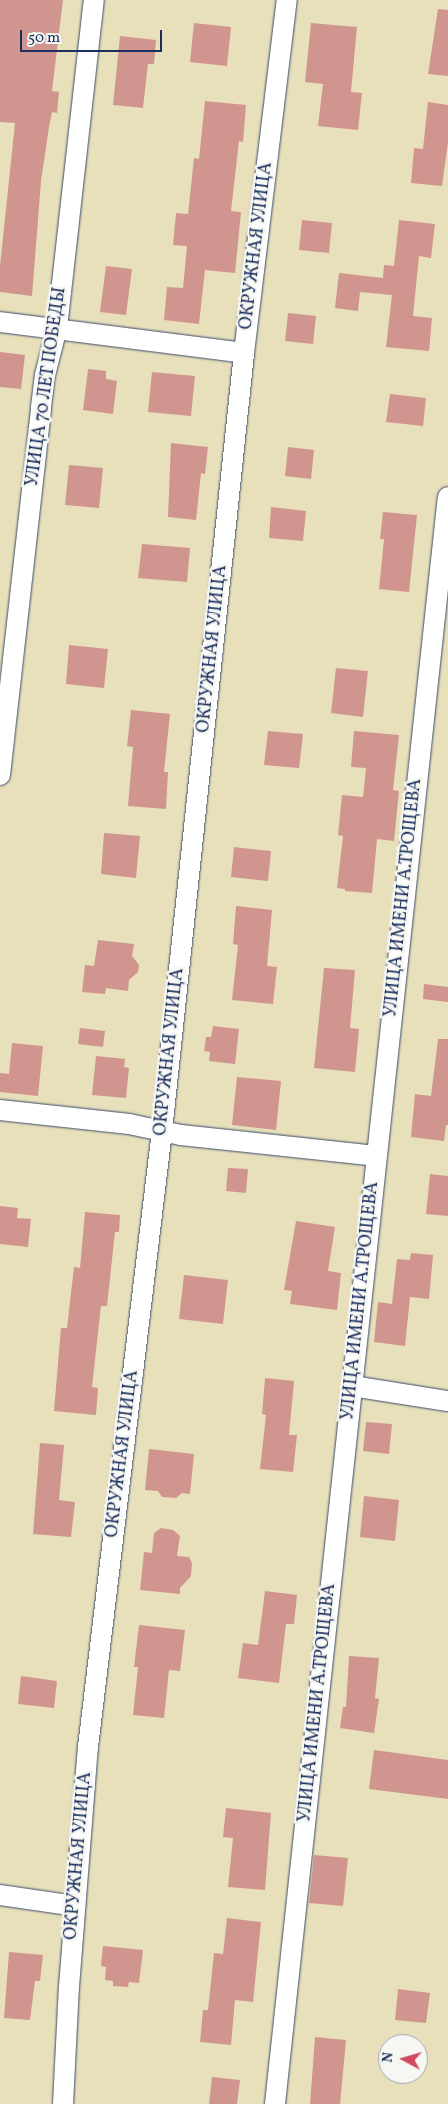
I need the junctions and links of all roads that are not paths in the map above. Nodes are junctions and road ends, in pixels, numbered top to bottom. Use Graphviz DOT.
graph roads {
  1 [pos="94,0"];
  2 [pos="287,0"];
  3 [pos="0,322"];
  4 [pos="57,328"];
  5 [pos="244,353"];
  6 [pos="448,498"];
  7 [pos="0,774"];
  8 [pos="0,1110"];
  9 [pos="162,1131"];
  10 [pos="376,1156"];
  11 [pos="352,1386"];
  12 [pos="448,1401"];
  13 [pos="0,1895"];
  14 [pos="75,1906"];
  15 [pos="63,2104"];
  16 [pos="275,2104"];
  1 -- 4 [label="street, УЛИЦА 70 ЛЕТ ПОБЕДЫ"];
  2 -- 5 [label="street, ОКРУЖНАЯ УЛИЦА"];
  3 -- 4 [label="street"];
  4 -- 5 [label="street"];
  4 -- 7 [label="street, УЛИЦА 70 ЛЕТ ПОБЕДЫ"];
  5 -- 9 [label="street, ОКРУЖНАЯ УЛИЦА"];
  6 -- 10 [label="street, УЛИЦА ИМЕНИ А.ТРОЩЕВА"];
  8 -- 9 [label="street"];
  9 -- 10 [label="street"];
  9 -- 14 [label="street, ОКРУЖНАЯ УЛИЦА"];
  10 -- 11 [label="street, УЛИЦА ИМЕНИ А.ТРОЩЕВА"];
  11 -- 12 [label="street"];
  11 -- 16 [label="street, УЛИЦА ИМЕНИ А.ТРОЩЕВА"];
  13 -- 14 [label="street"];
  14 -- 15 [label="street, ОКРУЖНАЯ УЛИЦА"];
}
